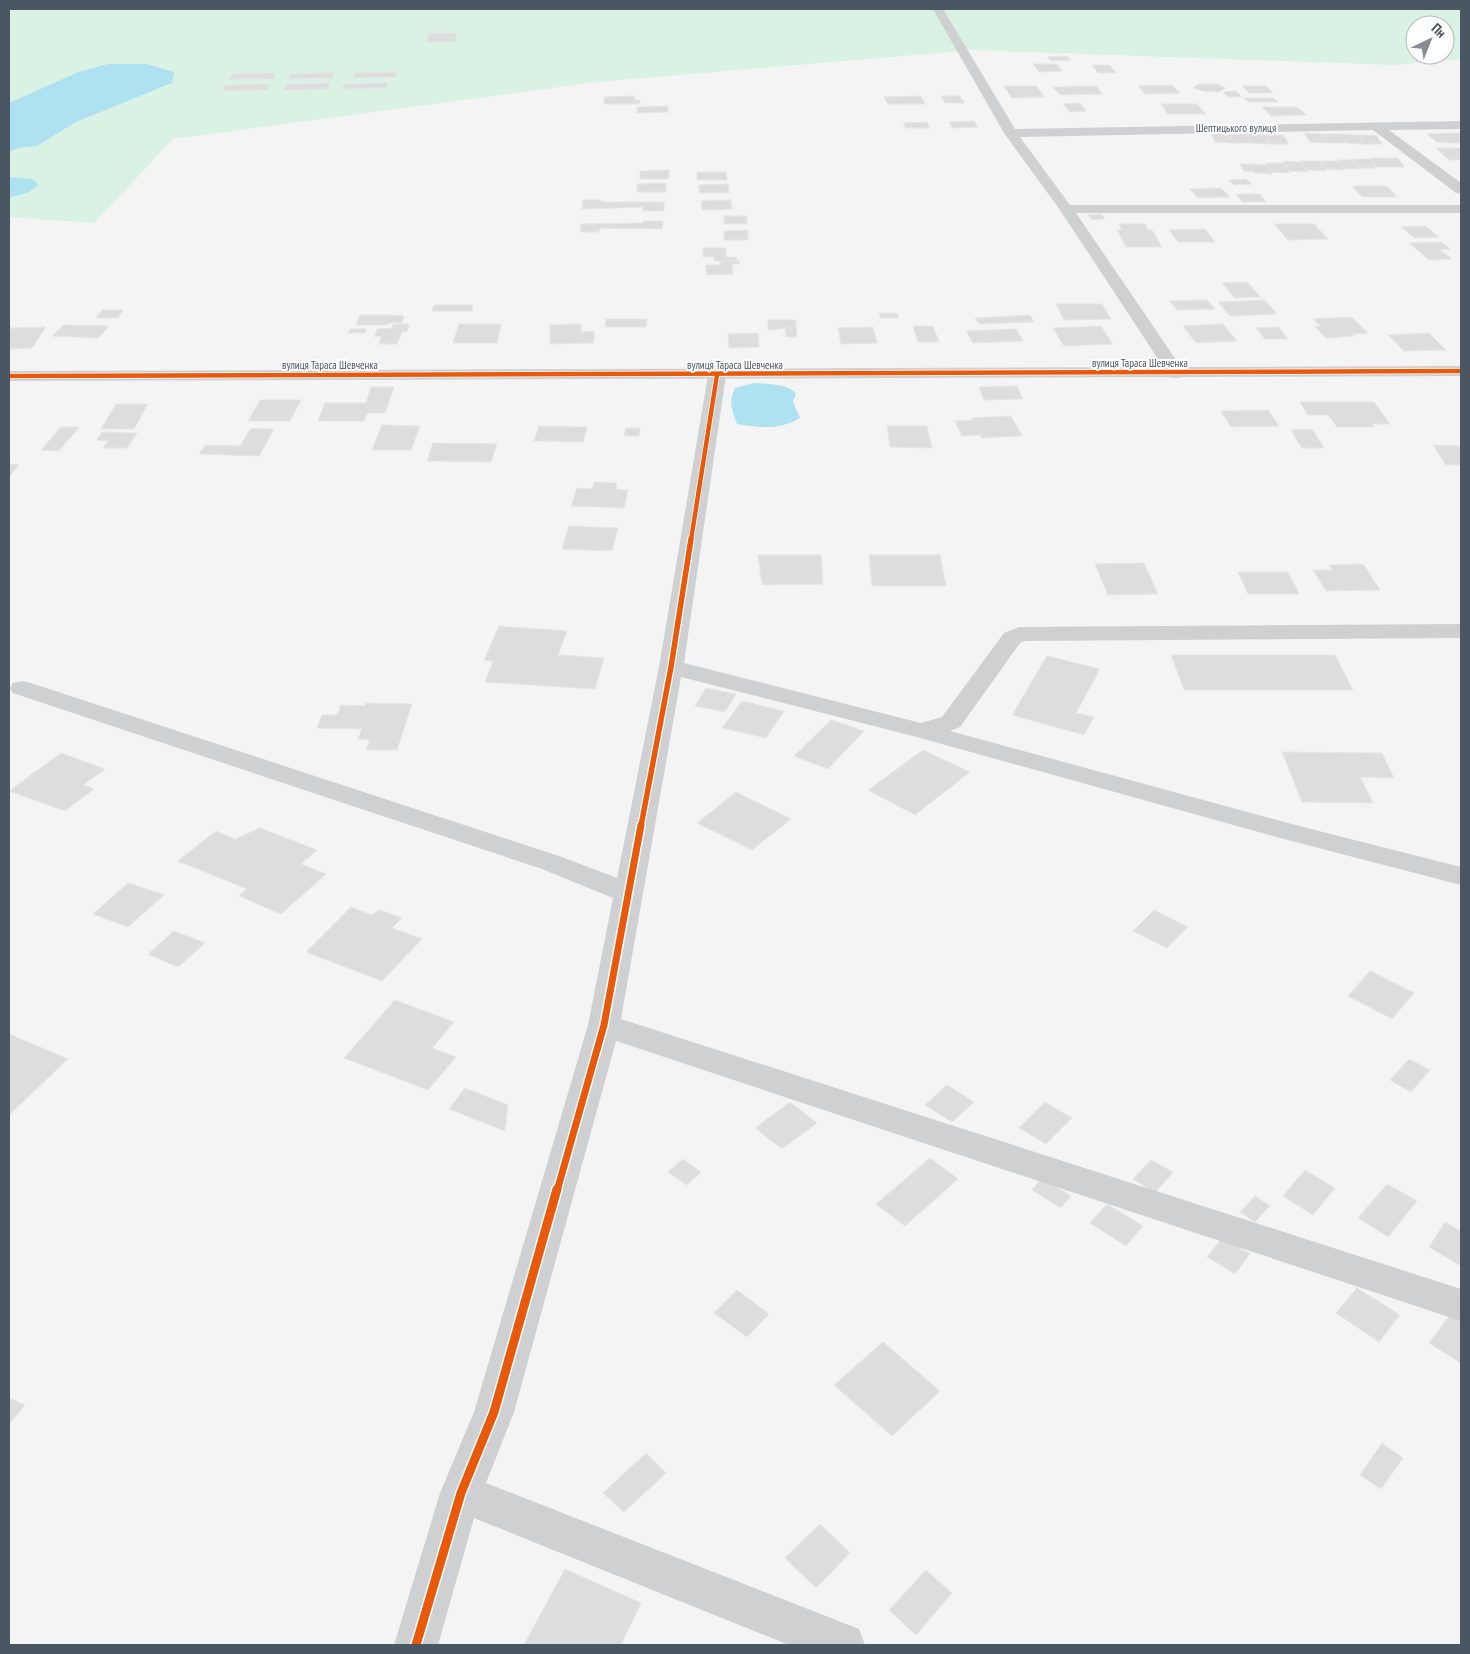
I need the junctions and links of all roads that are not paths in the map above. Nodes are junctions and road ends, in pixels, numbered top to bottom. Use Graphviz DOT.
graph roads {
  1 [pos="938,9"];
  2 [pos="1461,125"];
  3 [pos="1376,126"];
  4 [pos="1011,133"];
  5 [pos="1461,190"];
  6 [pos="1066,209"];
  7 [pos="1461,209"];
  8 [pos="1461,371"];
  9 [pos="1176,374"];
  10 [pos="717,375"];
  11 [pos="9,376"];
  12 [pos="1461,631"];
  13 [pos="671,667"];
  14 [pos="22,688"];
  15 [pos="922,731"];
  16 [pos="1461,876"];
  17 [pos="629,893"];
  18 [pos="604,1025"];
  19 [pos="1461,1306"];
  20 [pos="461,1493"];
  21 [pos="416,1645"];
  22 [pos="843,1645"];
  1 -- 4 [label="street"];
  2 -- 3 [label="street, Шептицького вулиця"];
  3 -- 4 [label="street, Шептицького вулиця"];
  3 -- 5 [label="street"];
  4 -- 6 [label="street"];
  6 -- 7 [label="street"];
  6 -- 9 [label="street"];
  8 -- 9 [label="street, вулиця Тараса Шевченка"];
  9 -- 10 [label="street, вулиця Тараса Шевченка"];
  10 -- 11 [label="street, вулиця Тараса Шевченка"];
  10 -- 13 [label="street"];
  12 -- 15 [label="street"];
  13 -- 15 [label="street"];
  13 -- 17 [label="street"];
  14 -- 17 [label="street"];
  15 -- 16 [label="street"];
  17 -- 18 [label="street"];
  18 -- 19 [label="street"];
  18 -- 20 [label="street"];
  20 -- 21 [label="street"];
  20 -- 22 [label="street"];
}
